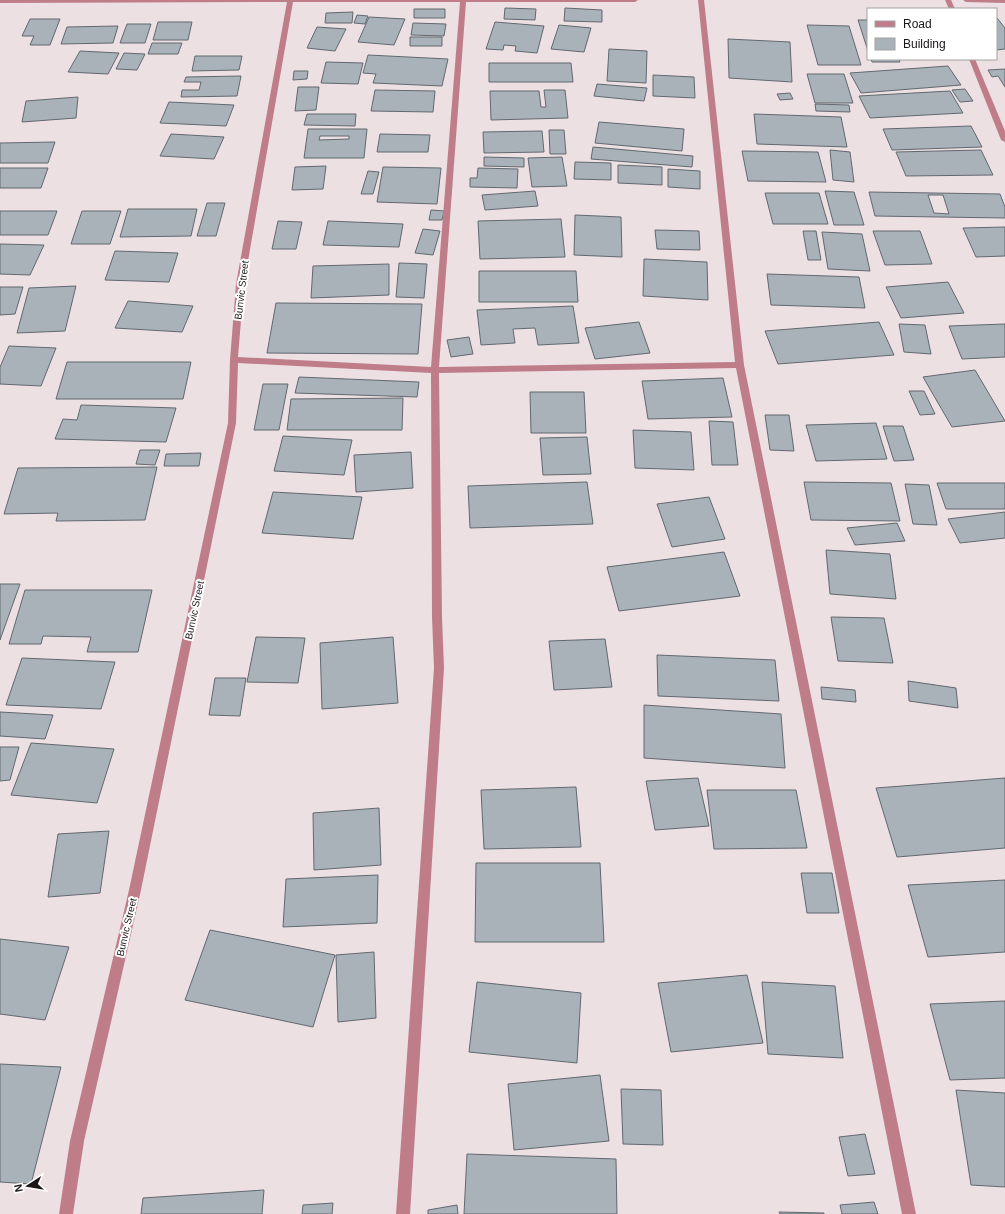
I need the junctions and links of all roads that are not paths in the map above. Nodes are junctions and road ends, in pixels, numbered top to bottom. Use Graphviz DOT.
graph roads {
  1 [pos="269,0"];
  2 [pos="463,0"];
  3 [pos="635,0"];
  4 [pos="701,0"];
  5 [pos="966,0"];
  6 [pos="0,1"];
  7 [pos="290,1"];
  8 [pos="1005,1"];
  9 [pos="972,60"];
  10 [pos="1005,140"];
  11 [pos="234,360"];
  12 [pos="740,365"];
  13 [pos="435,370"];
  14 [pos="66,1214"];
  15 [pos="403,1214"];
  16 [pos="909,1214"];
  1 -- 6 [label="street"];
  1 -- 7 [label="street"];
  2 -- 3 [label="street"];
  2 -- 7 [label="street"];
  2 -- 13 [label="street"];
  4 -- 12 [label="street"];
  5 -- 8 [label="street"];
  7 -- 11 [label="street, Bunvic Street"];
  9 -- 10 [label="street"];
  11 -- 13 [label="street"];
  11 -- 14 [label="street, Bunvic Street"];
  12 -- 13 [label="street"];
  12 -- 16 [label="street"];
  13 -- 15 [label="street"];
}
